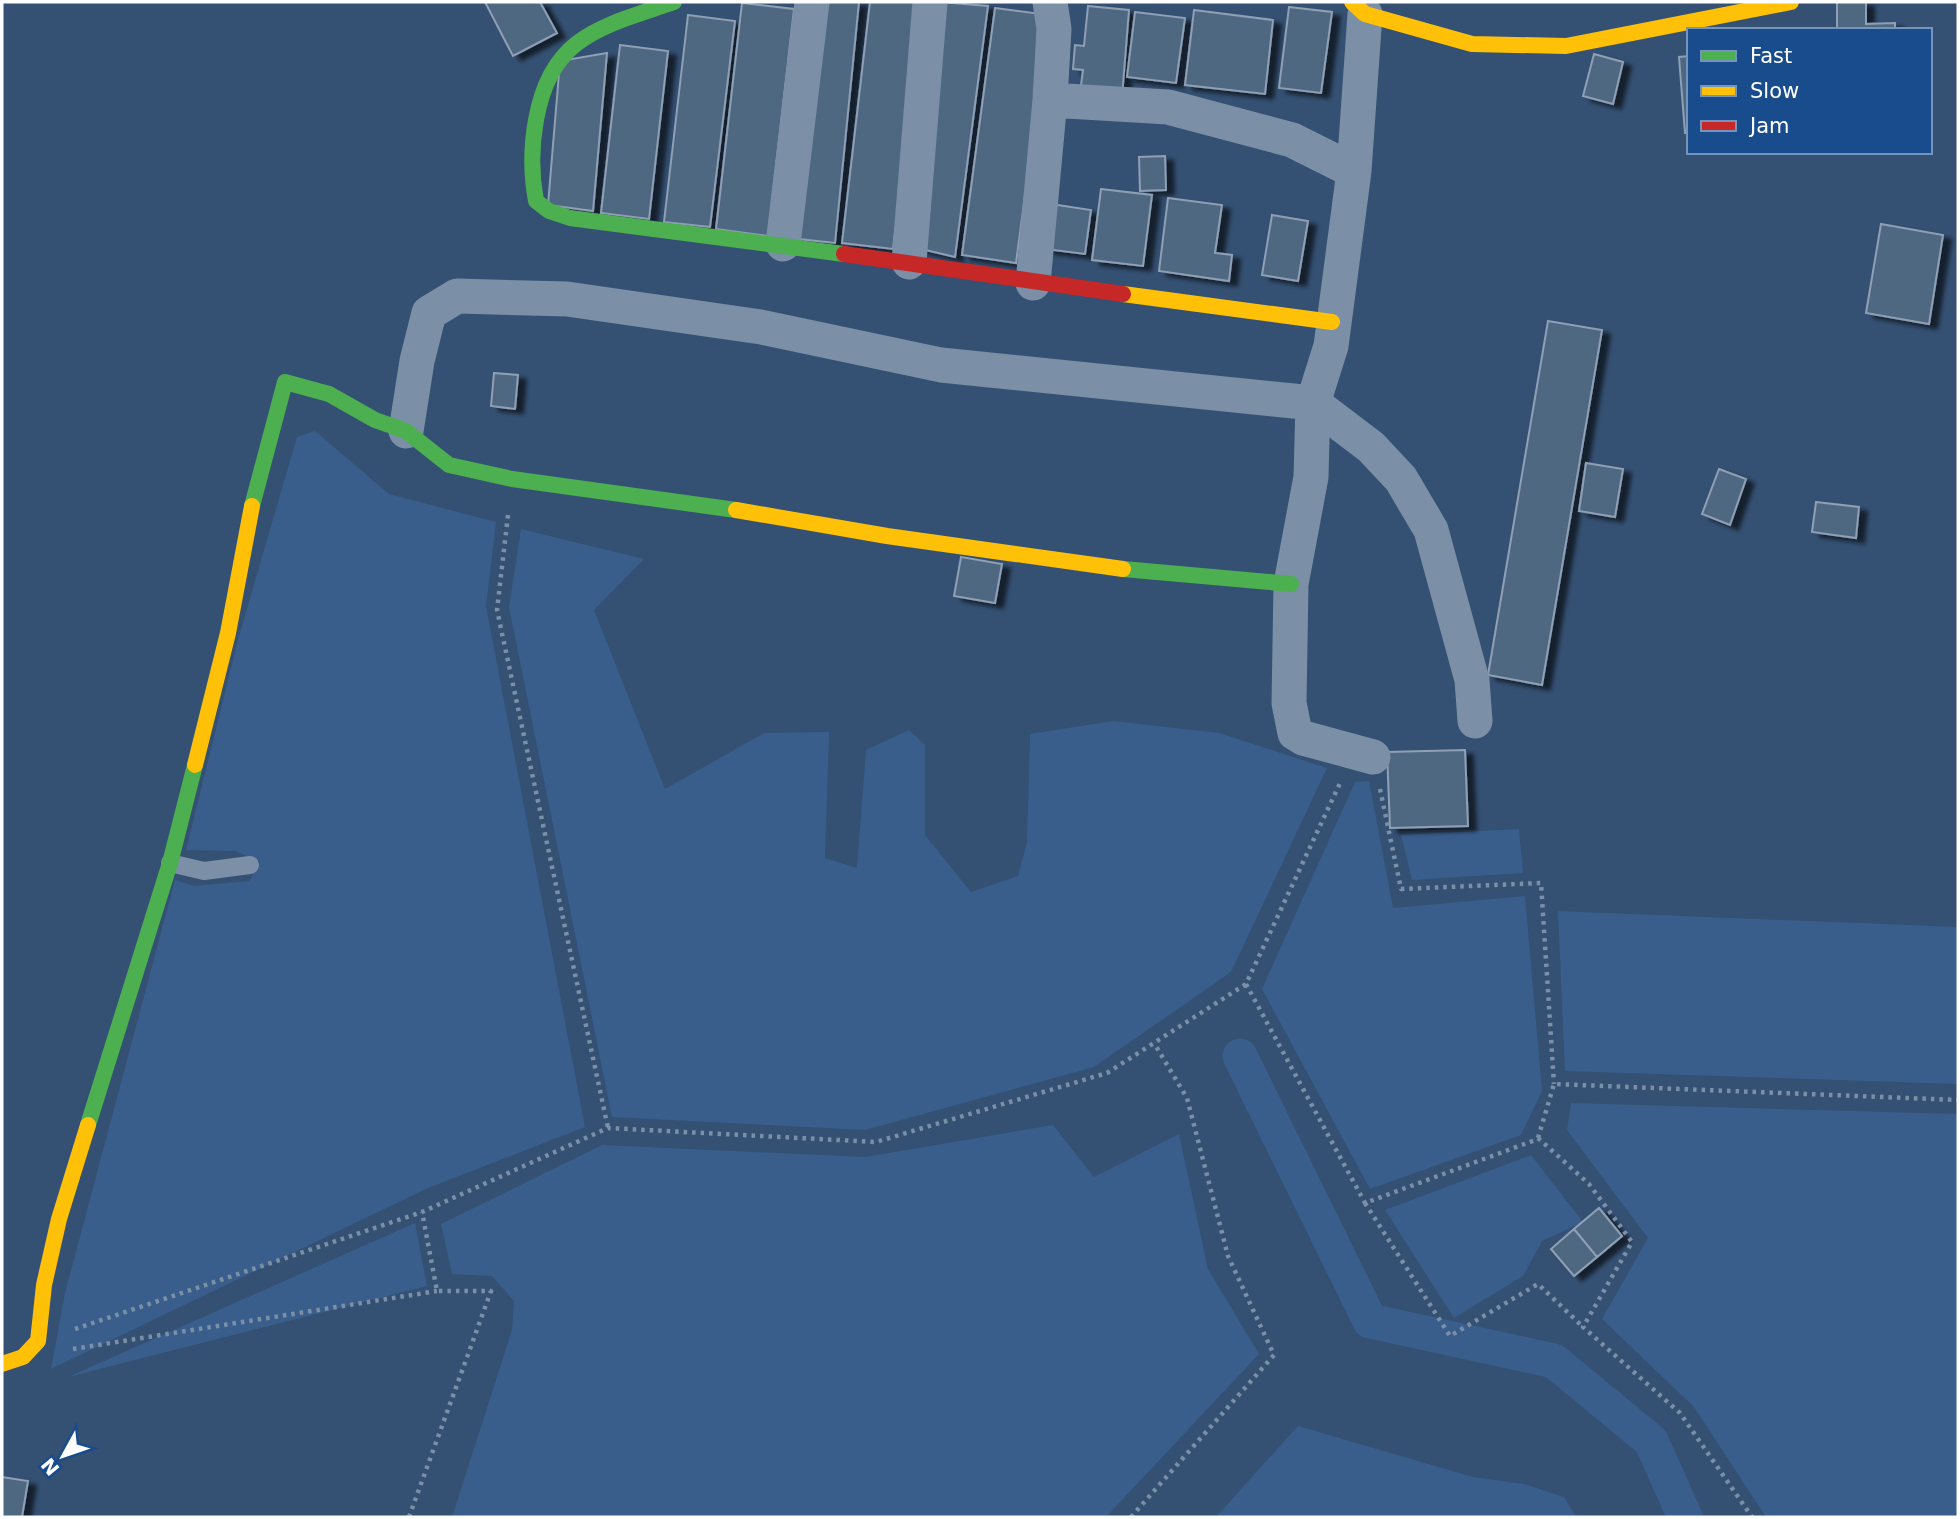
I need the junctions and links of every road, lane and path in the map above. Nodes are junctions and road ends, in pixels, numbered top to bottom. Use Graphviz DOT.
graph roads {
  1 [pos="674,2"];
  2 [pos="812,2"];
  3 [pos="930,2"];
  4 [pos="1050,2"];
  5 [pos="1791,2"];
  6 [pos="1359,8"];
  7 [pos="1050,100"];
  8 [pos="1354,170"];
  9 [pos="783,244"];
  10 [pos="909,262"];
  11 [pos="1033,283"];
  12 [pos="1332,322"];
  13 [pos="1313,403"];
  14 [pos="407,431"];
  15 [pos="512,479"];
  16 [pos="1291,584"];
  17 [pos="1475,721"];
  18 [pos="1362,754"];
  19 [pos="170,863"];
  20 [pos="250,865"];
  21 [pos="1246,984"];
  22 [pos="1154,1043"];
  23 [pos="1554,1084"];
  24 [pos="1958,1100"];
  25 [pos="608,1129"];
  26 [pos="1538,1138"];
  27 [pos="1365,1203"];
  28 [pos="422,1212"];
  29 [pos="437,1291"];
  30 [pos="1583,1326"];
  31 [pos="38,1342"];
  32 [pos="23,1357"];
  33 [pos="2,1364"];
  34 [pos="409,1517"];
  35 [pos="1131,1517"];
  36 [pos="1752,1517"];
  1 -- 9 [label="street"];
  2 -- 9 [label="street"];
  3 -- 10 [label="street"];
  4 -- 7 [label="street"];
  5 -- 6 [label="street"];
  6 -- 8 [label="street"];
  7 -- 8 [label="street"];
  7 -- 11 [label="street"];
  8 -- 12 [label="street"];
  9 -- 10 [label="street"];
  10 -- 11 [label="street"];
  11 -- 12 [label="street"];
  12 -- 13 [label="street"];
  13 -- 14 [label="street"];
  13 -- 16 [label="street"];
  13 -- 17 [label="street"];
  14 -- 15 [label="street"];
  14 -- 19 [label="street"];
  15 -- 16 [label="street"];
  15 -- 25 [label="path"];
  16 -- 18 [label="street"];
  18 -- 21 [label="path"];
  18 -- 23 [label="path"];
  19 -- 20 [label="lane"];
  19 -- 31 [label="street"];
  21 -- 22 [label="path"];
  21 -- 27 [label="path"];
  22 -- 25 [label="path"];
  22 -- 35 [label="path"];
  23 -- 24 [label="path"];
  23 -- 26 [label="path"];
  25 -- 28 [label="path"];
  26 -- 27 [label="path"];
  26 -- 30 [label="path"];
  27 -- 30 [label="path"];
  28 -- 29 [label="path"];
  28 -- 31 [label="path"];
  29 -- 32 [label="path"];
  29 -- 34 [label="path"];
  30 -- 36 [label="path"];
  31 -- 32 [label="street"];
  32 -- 33 [label="street"];
}
